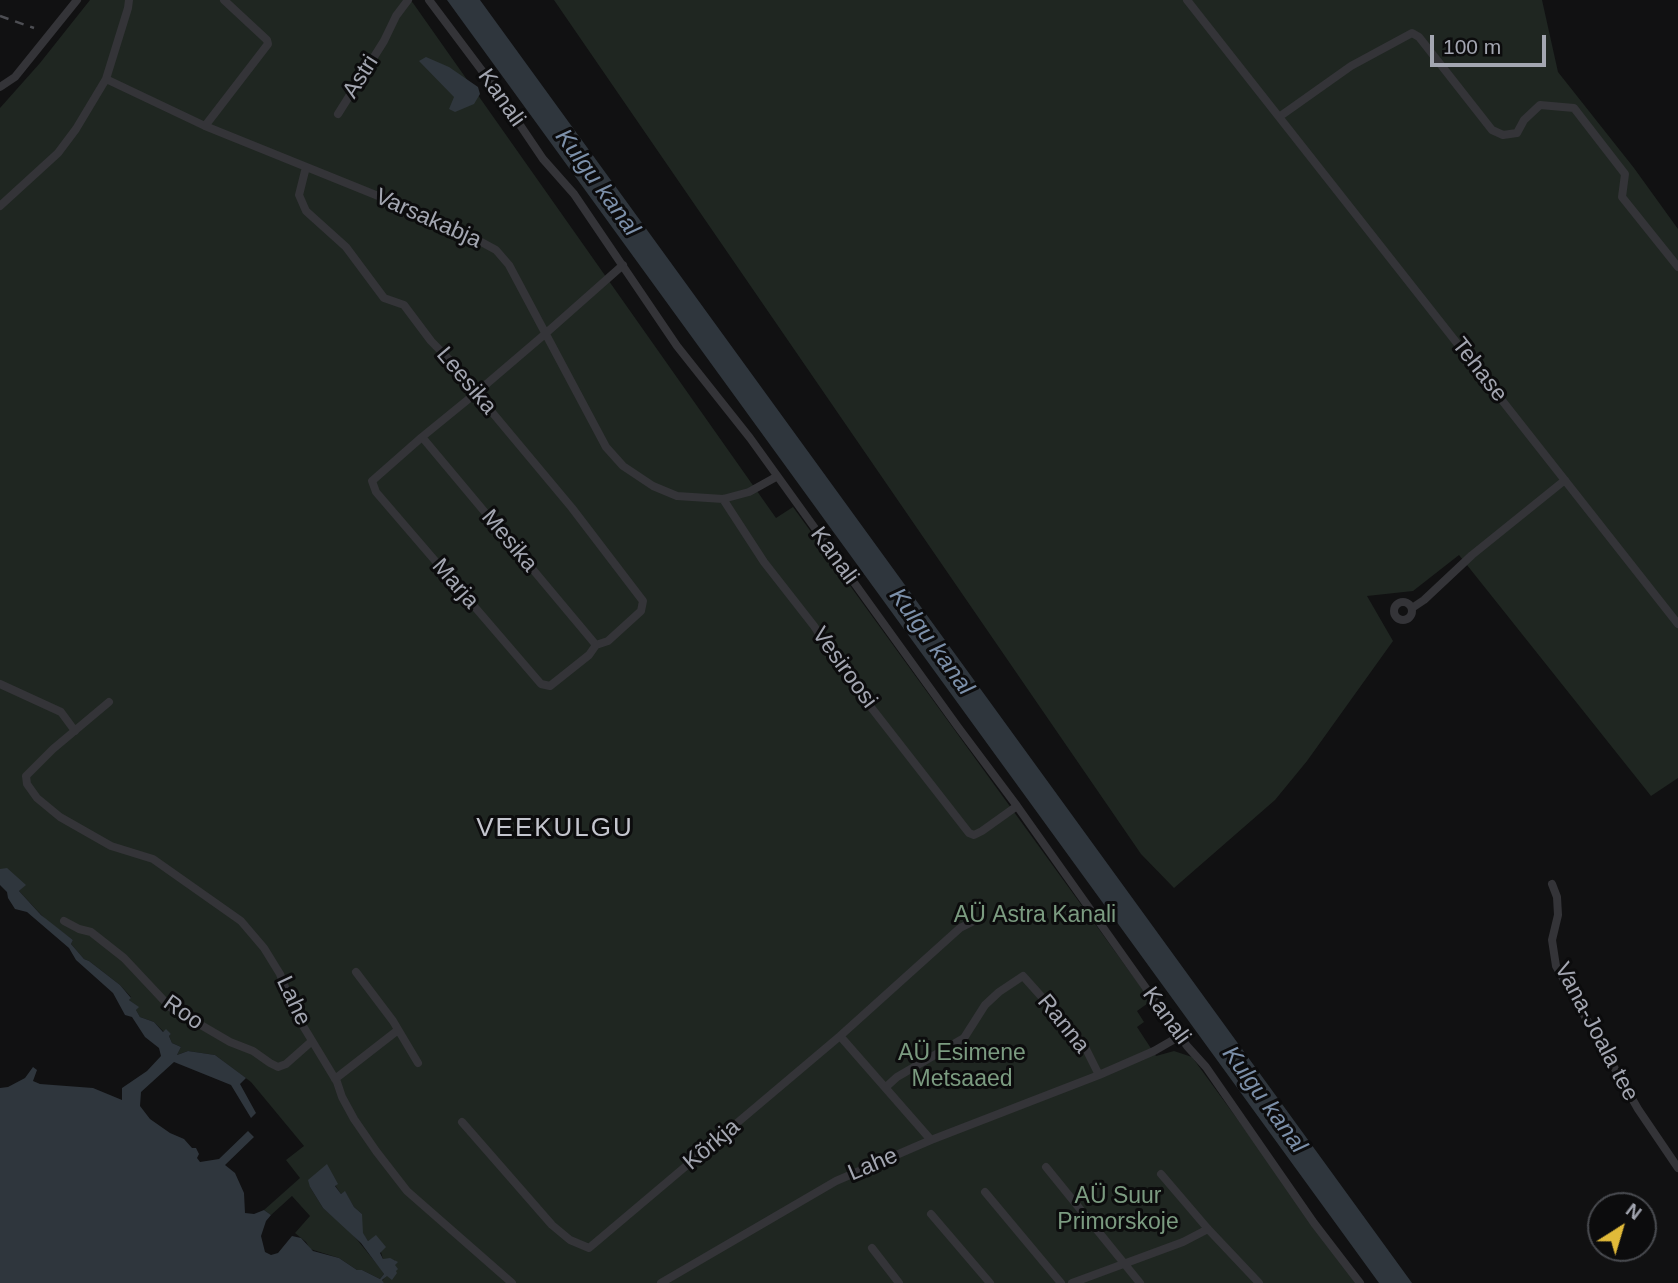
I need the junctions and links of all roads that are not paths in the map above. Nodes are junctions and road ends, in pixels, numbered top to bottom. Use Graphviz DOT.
graph roads {
  1 [pos="77,0"];
  2 [pos="128,0"];
  3 [pos="224,0"];
  4 [pos="408,0"];
  5 [pos="429,0"];
  6 [pos="1187,0"];
  7 [pos="106,79"];
  8 [pos="0,87"];
  9 [pos="338,114"];
  10 [pos="1279,117"];
  11 [pos="205,126"];
  12 [pos="306,167"];
  13 [pos="0,206"];
  14 [pos="623,265"];
  15 [pos="1678,267"];
  16 [pos="545,334"];
  17 [pos="475,393"];
  18 [pos="422,437"];
  19 [pos="776,477"];
  20 [pos="1565,480"];
  21 [pos="723,499"];
  22 [pos="1412,608"];
  23 [pos="1678,624"];
  24 [pos="596,645"];
  25 [pos="0,684"];
  26 [pos="110,702"];
  27 [pos="75,732"];
  28 [pos="1017,806"];
  29 [pos="1552,884"];
  30 [pos="64,921"];
  31 [pos="972,922"];
  32 [pos="356,972"];
  33 [pos="398,1030"];
  34 [pos="840,1036"];
  35 [pos="1180,1036"];
  36 [pos="312,1041"];
  37 [pos="418,1063"];
  38 [pos="1099,1075"];
  39 [pos="335,1079"];
  40 [pos="886,1087"];
  41 [pos="462,1122"];
  42 [pos="931,1140"];
  43 [pos="1046,1167"];
  44 [pos="1678,1168"];
  45 [pos="1161,1174"];
  46 [pos="985,1192"];
  47 [pos="931,1214"];
  48 [pos="1208,1229"];
  49 [pos="872,1248"];
  50 [pos="1124,1263"];
  51 [pos="512,1283"];
  52 [pos="661,1283"];
  53 [pos="899,1283"];
  54 [pos="990,1283"];
  55 [pos="1061,1283"];
  56 [pos="1072,1283"];
  57 [pos="1140,1283"];
  58 [pos="1259,1283"];
  59 [pos="1360,1283"];
  1 -- 8 [label="street"];
  2 -- 7 [label="street"];
  3 -- 11 [label="street"];
  4 -- 9 [label="street, Astri"];
  5 -- 14 [label="street, Kanali"];
  6 -- 10 [label="street, Tehase"];
  7 -- 11 [label="street, Varsakabja"];
  7 -- 13 [label="street"];
  10 -- 15 [label="street"];
  10 -- 20 [label="street, Tehase"];
  11 -- 12 [label="street, Varsakabja"];
  12 -- 16 [label="street, Varsakabja"];
  12 -- 17 [label="street, Leesika"];
  14 -- 16 [label="street"];
  14 -- 19 [label="street, Kanali"];
  16 -- 17 [label="street"];
  16 -- 21 [label="street, Varsakabja"];
  17 -- 18 [label="street"];
  17 -- 24 [label="street, Leesika"];
  18 -- 24 [label="street, Mesika"];
  18 -- 24 [label="street, Marja"];
  19 -- 21 [label="street"];
  19 -- 28 [label="street, Kanali"];
  20 -- 22 [label="street"];
  20 -- 23 [label="street, Tehase"];
  21 -- 28 [label="street, Vesiroosi"];
  25 -- 27 [label="street"];
  26 -- 27 [label="street"];
  27 -- 36 [label="street, Lahe"];
  28 -- 35 [label="street, Kanali"];
  29 -- 44 [label="street, Vana-Joala tee"];
  30 -- 36 [label="street, Roo"];
  31 -- 34 [label="street, Kõrkja"];
  32 -- 33 [label="street"];
  33 -- 37 [label="street"];
  33 -- 39 [label="street"];
  34 -- 40 [label="street"];
  34 -- 41 [label="street, Kõrkja"];
  35 -- 38 [label="street, Lahe"];
  35 -- 59 [label="street, Kanali"];
  36 -- 39 [label="street, Lahe"];
  38 -- 40 [label="street, Ranna"];
  38 -- 42 [label="street, Lahe"];
  39 -- 51 [label="street, Lahe"];
  40 -- 42 [label="street"];
  42 -- 52 [label="street, Lahe"];
  43 -- 50 [label="street"];
  45 -- 48 [label="street"];
  46 -- 55 [label="street"];
  47 -- 54 [label="street"];
  48 -- 50 [label="street"];
  48 -- 58 [label="street"];
  49 -- 53 [label="street"];
  50 -- 56 [label="street"];
  50 -- 57 [label="street"];
}
